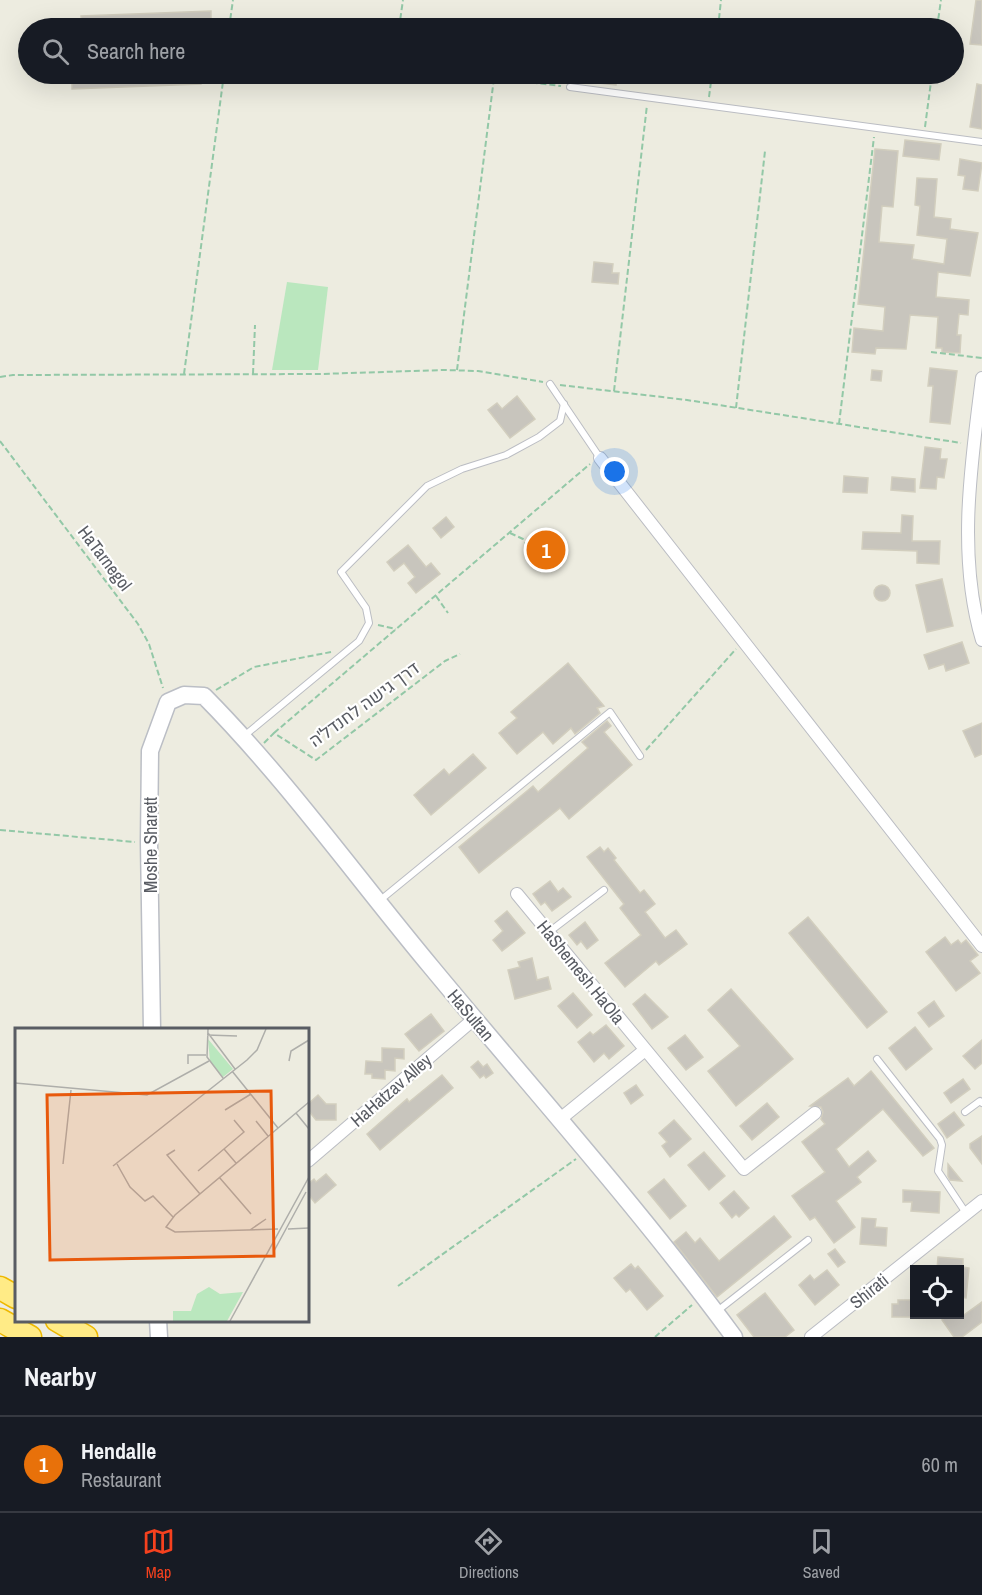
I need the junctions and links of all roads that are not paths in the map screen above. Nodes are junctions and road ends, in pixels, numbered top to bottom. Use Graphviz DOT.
graph roads {
  1 [pos="570,87"];
  2 [pos="982,142"];
  3 [pos="982,378"];
  4 [pos="550,384"];
  5 [pos="564,404"];
  6 [pos="600,458"];
  7 [pos="982,640"];
  8 [pos="168,702"];
  9 [pos="244,736"];
  10 [pos="640,756"];
  11 [pos="604,890"];
  12 [pos="517,894"];
  13 [pos="378,902"];
  14 [pos="549,933"];
  15 [pos="982,946"];
  16 [pos="474,1019"];
  17 [pos="153,1028"];
  18 [pos="645,1050"];
  19 [pos="877,1059"];
  20 [pos="982,1103"];
  21 [pos="965,1112"];
  22 [pos="815,1113"];
  23 [pos="559,1120"];
  24 [pos="309,1160"];
  25 [pos="982,1201"];
  26 [pos="966,1213"];
  27 [pos="808,1240"];
  28 [pos="0,1288"];
  29 [pos="15,1296"];
  30 [pos="716,1313"];
  31 [pos="0,1320"];
  32 [pos="60,1322"];
  33 [pos="158,1322"];
  34 [pos="30,1337"];
  35 [pos="86,1337"];
  36 [pos="159,1337"];
  37 [pos="734,1337"];
  38 [pos="811,1337"];
  1 -- 2 [label="lane"];
  3 -- 7 [label="street"];
  4 -- 5 [label="lane"];
  5 -- 6 [label="lane"];
  5 -- 9 [label="lane"];
  6 -- 15 [label="street"];
  8 -- 9 [label="street, HaSultan"];
  8 -- 17 [label="street, Moshe Sharett"];
  9 -- 13 [label="street, HaSultan"];
  10 -- 13 [label="lane"];
  11 -- 14 [label="lane"];
  12 -- 14 [label="street, HaShemesh HaOla"];
  13 -- 16 [label="street, HaSultan"];
  14 -- 18 [label="street, HaShemesh HaOla"];
  16 -- 23 [label="street, HaSultan"];
  16 -- 24 [label="street, HaHatzav Alley"];
  18 -- 22 [label="street, HaShemesh HaOla"];
  18 -- 23 [label="street"];
  19 -- 26 [label="lane"];
  20 -- 21 [label="lane"];
  23 -- 30 [label="street, HaSultan"];
  25 -- 26 [label="street, Shirati"];
  26 -- 38 [label="street, Shirati"];
  27 -- 30 [label="lane"];
  28 -- 29 [label="highway"];
  30 -- 37 [label="street, HaSultan"];
  31 -- 34 [label="highway"];
  32 -- 35 [label="highway"];
  33 -- 36 [label="street"];
}
